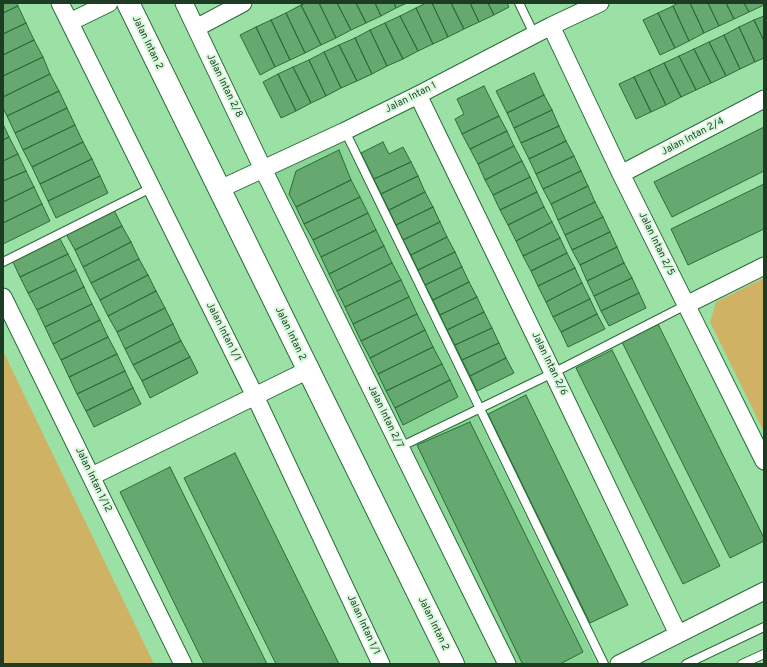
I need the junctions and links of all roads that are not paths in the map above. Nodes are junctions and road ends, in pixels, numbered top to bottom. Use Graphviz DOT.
graph roads {
  1 [pos="60,3"];
  2 [pos="109,3"];
  3 [pos="128,3"];
  4 [pos="184,3"];
  5 [pos="243,3"];
  6 [pos="519,3"];
  7 [pos="600,3"];
  8 [pos="70,22"];
  9 [pos="551,26"];
  10 [pos="196,28"];
  11 [pos="534,34"];
  12 [pos="418,95"];
  13 [pos="764,99"];
  14 [pos="345,131"];
  15 [pos="263,169"];
  16 [pos="621,174"];
  17 [pos="151,188"];
  18 [pos="220,189"];
  19 [pos="3,262"];
  20 [pos="764,266"];
  21 [pos="3,297"];
  22 [pos="686,305"];
  23 [pos="308,370"];
  24 [pos="553,373"];
  25 [pos="256,396"];
  26 [pos="480,408"];
  27 [pos="400,447"];
  28 [pos="764,461"];
  29 [pos="92,476"];
  30 [pos="764,591"];
  31 [pos="764,627"];
  32 [pos="678,634"];
  33 [pos="764,654"];
  34 [pos="183,664"];
  35 [pos="381,664"];
  36 [pos="453,664"];
  37 [pos="507,664"];
  38 [pos="604,664"];
  39 [pos="619,664"];
  40 [pos="686,664"];
  41 [pos="742,664"];
  1 -- 8 [label="street, Jalan Intan 1/1"];
  2 -- 8 [label="street"];
  3 -- 18 [label="street, Jalan Intan 2"];
  4 -- 10 [label="street, Jalan Intan 2/8"];
  5 -- 10 [label="street"];
  6 -- 11 [label="lane"];
  7 -- 9 [label="street, Jalan Intan 1"];
  8 -- 17 [label="street, Jalan Intan 1/1"];
  9 -- 11 [label="street, Jalan Intan 1"];
  9 -- 16 [label="street, Jalan Intan 2/5"];
  10 -- 15 [label="street, Jalan Intan 2/8"];
  11 -- 12 [label="street, Jalan Intan 1"];
  12 -- 14 [label="street, Jalan Intan 1"];
  12 -- 24 [label="street, Jalan Intan 2/6"];
  13 -- 16 [label="street, Jalan Intan 2/4"];
  14 -- 15 [label="street, Jalan Intan 1"];
  14 -- 26 [label="lane"];
  15 -- 18 [label="street, Jalan Intan 1"];
  15 -- 27 [label="street, Jalan Intan 2/7"];
  16 -- 22 [label="street, Jalan Intan 2/5"];
  17 -- 19 [label="lane"];
  17 -- 25 [label="street, Jalan Intan 1/1"];
  18 -- 23 [label="street, Jalan Intan 2"];
  20 -- 22 [label="street"];
  21 -- 29 [label="street, Jalan Intan 1/12"];
  22 -- 24 [label="lane"];
  22 -- 28 [label="street, Jalan Intan 2/5"];
  23 -- 25 [label="street"];
  23 -- 36 [label="street, Jalan Intan 2"];
  24 -- 26 [label="lane"];
  24 -- 32 [label="street, Jalan Intan 2/6"];
  25 -- 29 [label="street"];
  25 -- 35 [label="street, Jalan Intan 1/1"];
  26 -- 27 [label="lane"];
  26 -- 38 [label="lane"];
  27 -- 37 [label="street, Jalan Intan 2/7"];
  29 -- 34 [label="street, Jalan Intan 1/12"];
  30 -- 32 [label="street"];
  31 -- 40 [label="lane"];
  32 -- 39 [label="street"];
  33 -- 41 [label="lane"];
}
